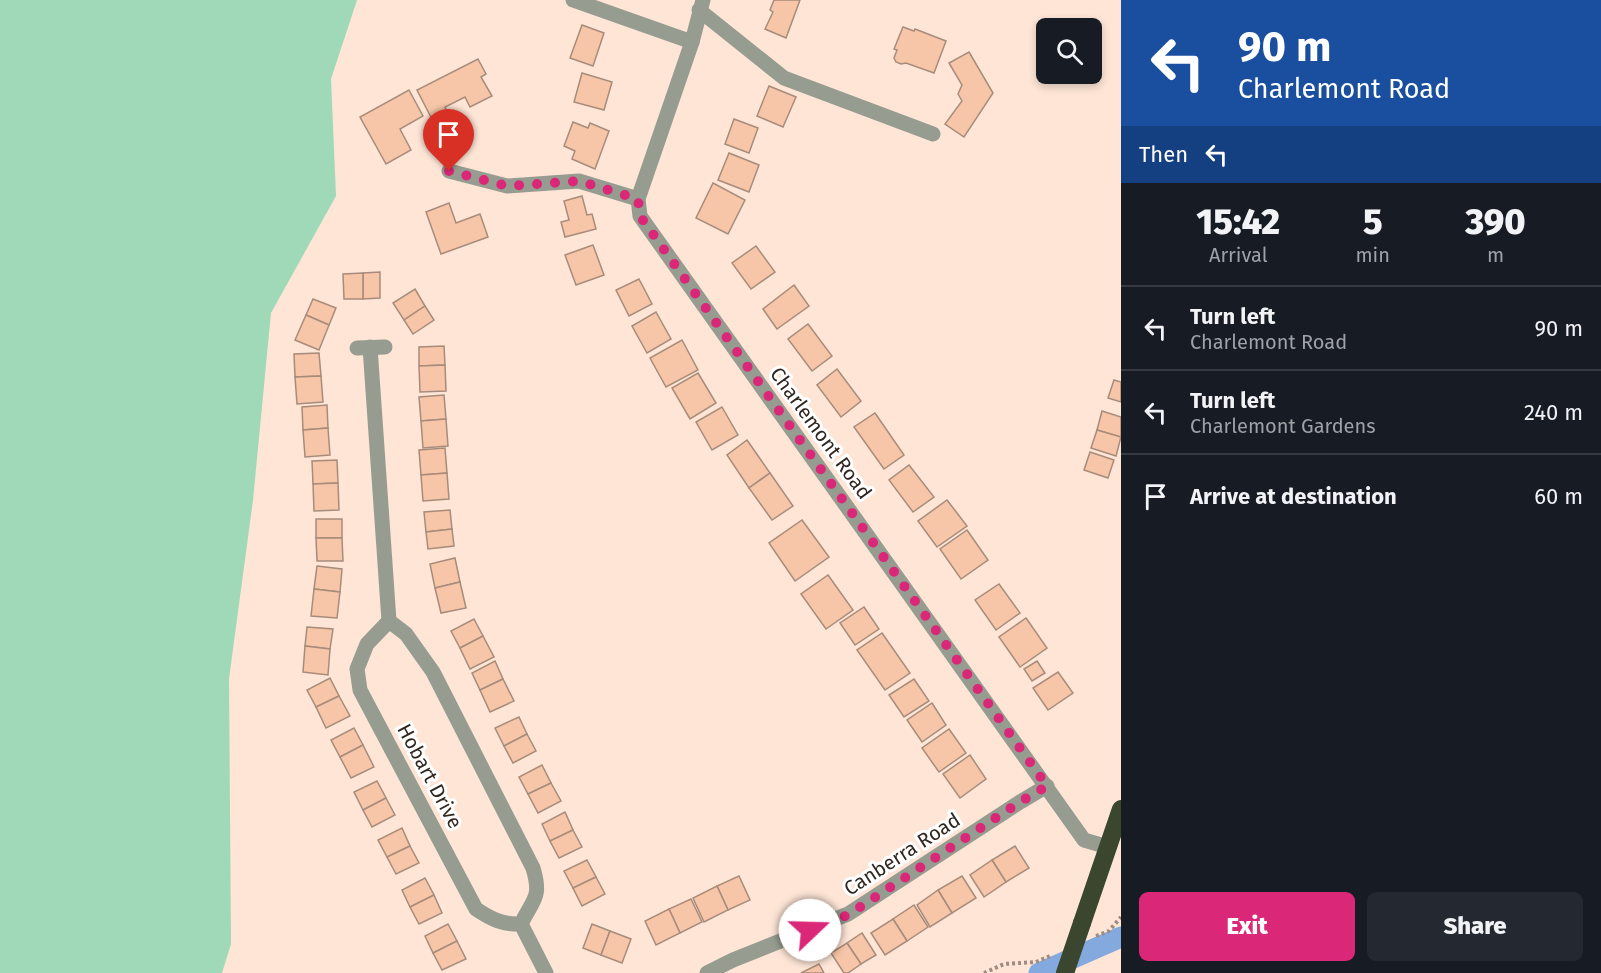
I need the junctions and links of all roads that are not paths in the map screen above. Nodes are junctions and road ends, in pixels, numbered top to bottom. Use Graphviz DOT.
graph roads {
  1 [pos="573,0"];
  2 [pos="701,5"];
  3 [pos="692,42"];
  4 [pos="933,134"];
  5 [pos="449,171"];
  6 [pos="638,199"];
  7 [pos="371,347"];
  8 [pos="389,621"];
  9 [pos="1047,786"];
  10 [pos="1121,809"];
  11 [pos="1108,847"];
  12 [pos="521,924"];
  13 [pos="546,973"];
  14 [pos="707,973"];
  15 [pos="1065,973"];
  1 -- 3 [label="street"];
  2 -- 3 [label="street"];
  2 -- 4 [label="street"];
  3 -- 6 [label="street"];
  5 -- 6 [label="street"];
  6 -- 9 [label="street, Charlemont Road"];
  7 -- 8 [label="street"];
  8 -- 12 [label="street"];
  8 -- 12 [label="street, Hobart Drive"];
  9 -- 11 [label="street, Charlemont Road"];
  9 -- 14 [label="street, Canberra Road"];
  10 -- 11 [label="highway"];
  11 -- 15 [label="highway, bridge"];
  12 -- 13 [label="street"];
}
